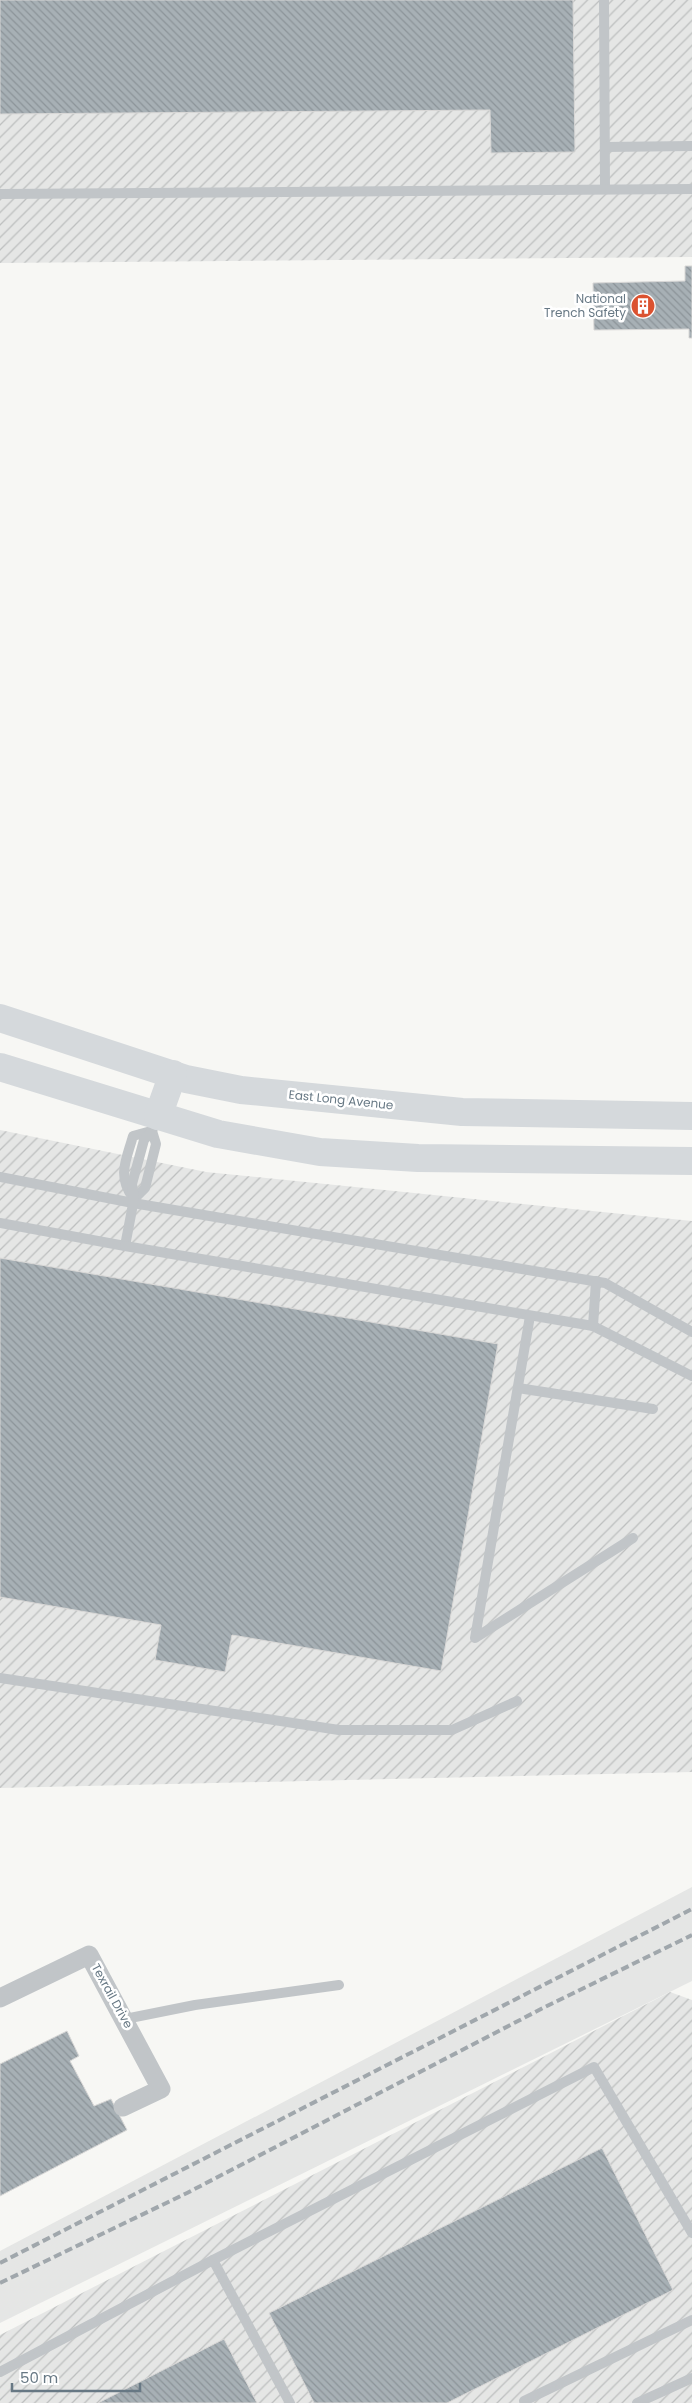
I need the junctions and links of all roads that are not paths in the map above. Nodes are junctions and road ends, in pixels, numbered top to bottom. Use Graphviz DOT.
graph roads {
  1 [pos="604,0"];
  2 [pos="692,146"];
  3 [pos="605,147"];
  4 [pos="692,189"];
  5 [pos="605,190"];
  6 [pos="0,194"];
  7 [pos="0,1018"];
  8 [pos="0,1067"];
  9 [pos="173,1074"];
  10 [pos="692,1109"];
  11 [pos="655,1116"];
  12 [pos="692,1116"];
  13 [pos="155,1123"];
  14 [pos="690,1161"];
  15 [pos="0,1177"];
  16 [pos="133,1201"];
  17 [pos="0,1223"];
  18 [pos="125,1246"];
  19 [pos="596,1281"];
  20 [pos="530,1316"];
  21 [pos="593,1326"];
  22 [pos="692,1332"];
  23 [pos="692,1376"];
  24 [pos="518,1388"];
  25 [pos="653,1409"];
  26 [pos="633,1538"];
  27 [pos="0,1678"];
  28 [pos="517,1701"];
  29 [pos="339,1985"];
  30 [pos="0,1998"];
  31 [pos="125,2019"];
  32 [pos="123,2107"];
  33 [pos="692,2233"];
  34 [pos="212,2260"];
  35 [pos="692,2320"];
  36 [pos="0,2372"];
  37 [pos="692,2378"];
  38 [pos="523,2402"];
  39 [pos="290,2403"];
  40 [pos="637,2403"];
  1 -- 3 [label="lane"];
  2 -- 3 [label="lane"];
  3 -- 5 [label="lane"];
  4 -- 5 [label="lane"];
  5 -- 6 [label="lane"];
  7 -- 9 [label="main road, East Long Avenue"];
  8 -- 13 [label="main road"];
  9 -- 11 [label="main road, East Long Avenue"];
  9 -- 13 [label="main road"];
  10 -- 11 [label="main road"];
  11 -- 12 [label="main road, East Long Avenue"];
  13 -- 14 [label="main road"];
  13 -- 16 [label="lane"];
  15 -- 16 [label="lane"];
  16 -- 18 [label="lane"];
  16 -- 19 [label="lane"];
  17 -- 18 [label="lane"];
  18 -- 20 [label="lane"];
  19 -- 21 [label="lane"];
  19 -- 22 [label="lane"];
  20 -- 21 [label="lane"];
  20 -- 24 [label="lane"];
  21 -- 23 [label="lane"];
  24 -- 25 [label="lane"];
  24 -- 26 [label="lane"];
  27 -- 28 [label="lane"];
  29 -- 31 [label="lane"];
  30 -- 31 [label="street, Texrail Drive"];
  31 -- 32 [label="street, Texrail Drive"];
  33 -- 34 [label="lane"];
  34 -- 36 [label="lane"];
  34 -- 39 [label="lane"];
  35 -- 38 [label="lane"];
  37 -- 40 [label="lane"];
}
